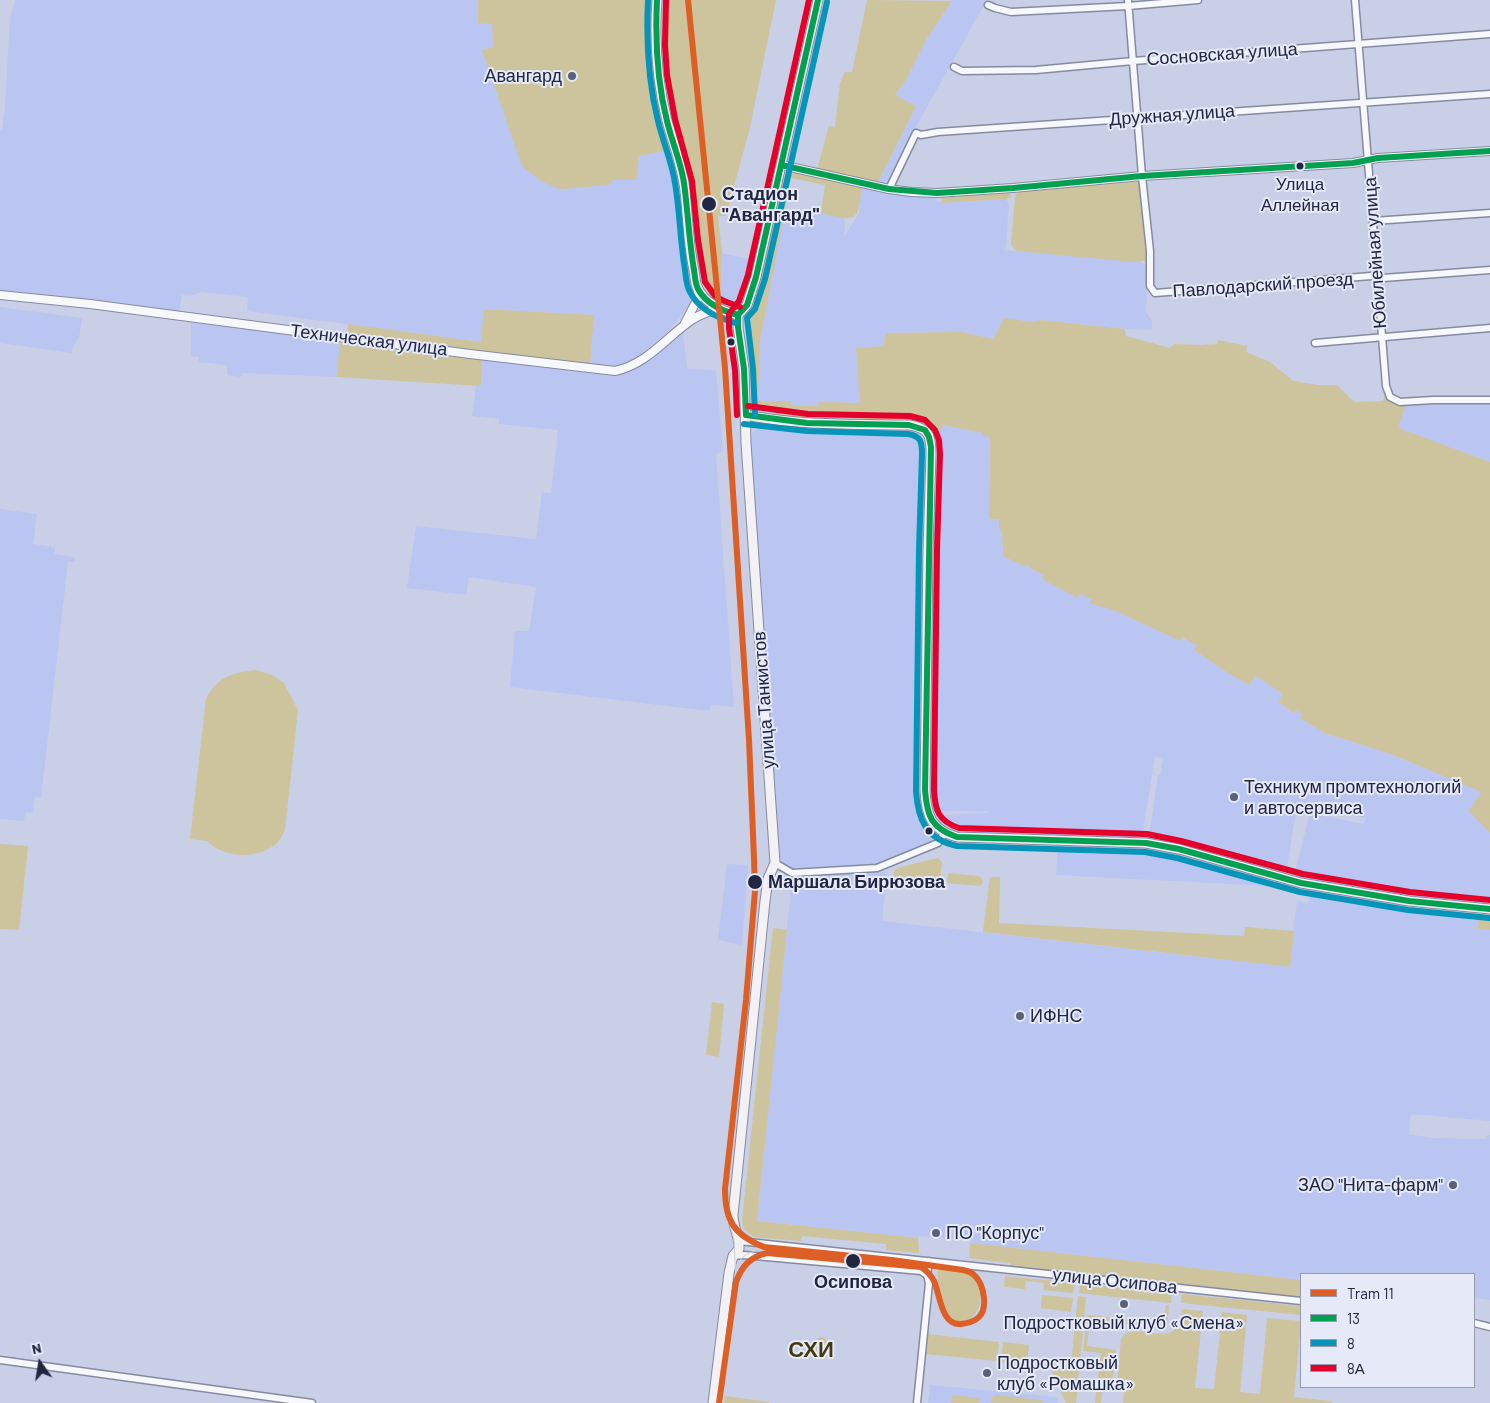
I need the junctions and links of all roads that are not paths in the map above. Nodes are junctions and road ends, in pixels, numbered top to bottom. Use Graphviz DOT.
graph roads {
  1 [pos="657,0"];
  2 [pos="818,0"];
  3 [pos="1198,0"];
  4 [pos="1355,0"];
  5 [pos="1128,3"];
  6 [pos="988,5"];
  7 [pos="1490,34"];
  8 [pos="1360,44"];
  9 [pos="1133,61"];
  10 [pos="954,67"];
  11 [pos="1490,94"];
  12 [pos="1363,102"];
  13 [pos="1137,117"];
  14 [pos="1490,151"];
  15 [pos="1367,160"];
  16 [pos="781,165"];
  17 [pos="1142,176"];
  18 [pos="889,189"];
  19 [pos="1490,213"];
  20 [pos="1372,221"];
  21 [pos="1490,270"];
  22 [pos="1377,277"];
  23 [pos="698,288"];
  24 [pos="0,295"];
  25 [pos="719,309"];
  26 [pos="738,315"];
  27 [pos="681,328"];
  28 [pos="1490,328"];
  29 [pos="1381,337"];
  30 [pos="1315,343"];
  31 [pos="1490,400"];
  32 [pos="746,415"];
  33 [pos="944,834"];
  34 [pos="775,863"];
  35 [pos="1490,909"];
  36 [pos="739,1250"];
  37 [pos="929,1261"];
  38 [pos="927,1275"];
  39 [pos="1300,1301"];
  40 [pos="1475,1323"];
  41 [pos="1490,1327"];
  42 [pos="0,1360"];
  43 [pos="312,1403"];
  44 [pos="713,1403"];
  45 [pos="917,1403"];
  1 -- 23 [label="main road"];
  2 -- 16 [label="main road"];
  3 -- 5 [label="street"];
  4 -- 8 [label="street, Юбилейная улица"];
  5 -- 6 [label="street"];
  5 -- 9 [label="street"];
  7 -- 8 [label="street, Сосновская улица"];
  8 -- 9 [label="street, Сосновская улица"];
  8 -- 12 [label="street, Юбилейная улица"];
  9 -- 10 [label="street, Сосновская улица"];
  9 -- 13 [label="street"];
  11 -- 12 [label="street, Дружная улица"];
  12 -- 13 [label="street, Дружная улица"];
  12 -- 15 [label="street, Юбилейная улица"];
  13 -- 17 [label="street"];
  13 -- 18 [label="street, Дружная улица"];
  14 -- 15 [label="street"];
  15 -- 17 [label="street"];
  15 -- 20 [label="street, Юбилейная улица"];
  16 -- 18 [label="street"];
  16 -- 26 [label="main road"];
  17 -- 18 [label="street"];
  17 -- 22 [label="street, Павлодарский проезд"];
  19 -- 20 [label="street"];
  20 -- 22 [label="street, Юбилейная улица"];
  21 -- 22 [label="street, Павлодарский проезд"];
  22 -- 29 [label="street, Юбилейная улица"];
  23 -- 25 [label="main road"];
  23 -- 27 [label="street"];
  24 -- 27 [label="street, Техническая улица"];
  25 -- 26 [label="main road"];
  25 -- 27 [label="street, Техническая улица"];
  26 -- 32 [label="main road, улица Танкистов"];
  28 -- 29 [label="street"];
  29 -- 30 [label="street"];
  29 -- 31 [label="street, Юбилейная улица"];
  32 -- 33 [label="main road"];
  32 -- 34 [label="main road, улица Танкистов"];
  33 -- 34 [label="street"];
  33 -- 35 [label="main road"];
  34 -- 36 [label="main road, улица Танкистов"];
  36 -- 37 [label="street, улица Осипова"];
  36 -- 38 [label="street"];
  36 -- 44 [label="main road, улица Танкистов"];
  37 -- 38 [label="street"];
  37 -- 39 [label="street, улица Осипова"];
  38 -- 45 [label="street"];
  40 -- 41 [label="street"];
  42 -- 43 [label="street"];
}
